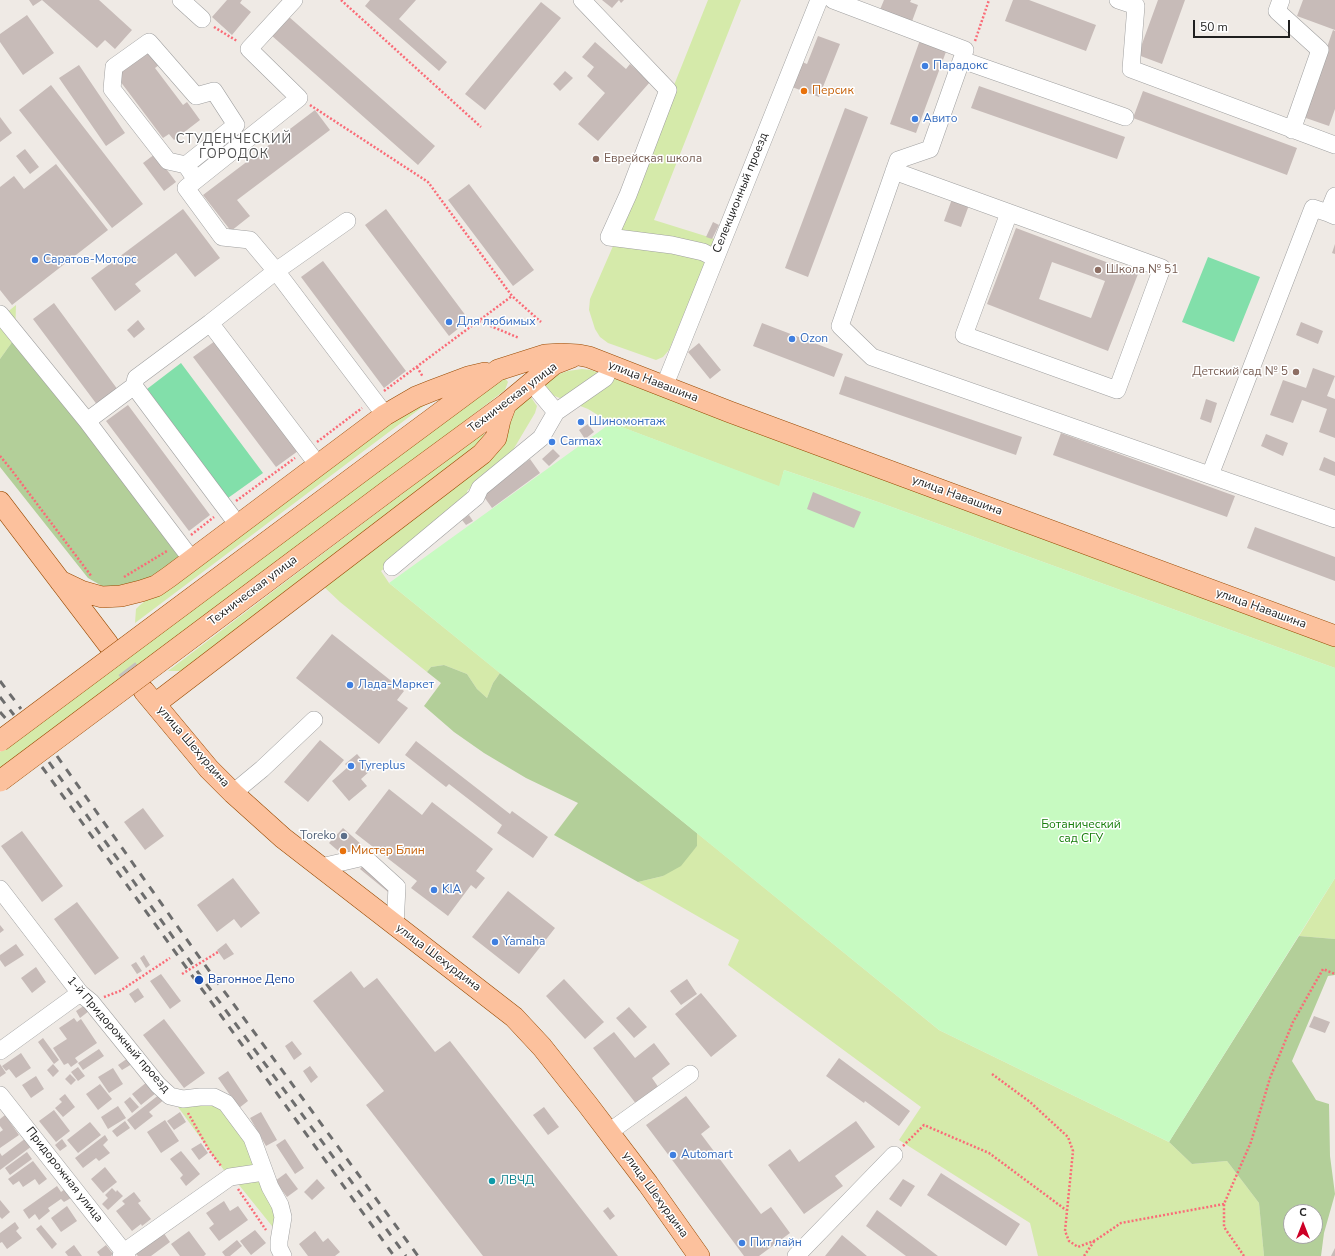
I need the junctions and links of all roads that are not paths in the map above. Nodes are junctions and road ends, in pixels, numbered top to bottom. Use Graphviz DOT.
graph roads {
  1 [pos="181,0"];
  2 [pos="294,0"];
  3 [pos="582,0"];
  4 [pos="819,0"];
  5 [pos="833,0"];
  6 [pos="1118,0"];
  7 [pos="1281,0"];
  8 [pos="202,19"];
  9 [pos="965,61"];
  10 [pos="1125,117"];
  11 [pos="1292,130"];
  12 [pos="1335,145"];
  13 [pos="186,165"];
  14 [pos="894,171"];
  15 [pos="196,180"];
  16 [pos="1335,196"];
  17 [pos="1009,213"];
  18 [pos="1331,214"];
  19 [pos="347,221"];
  20 [pos="715,258"];
  21 [pos="276,271"];
  22 [pos="0,314"];
  23 [pos="210,323"];
  24 [pos="579,355"];
  25 [pos="611,366"];
  26 [pos="500,369"];
  27 [pos="134,386"];
  28 [pos="664,387"];
  29 [pos="518,394"];
  30 [pos="380,407"];
  31 [pos="556,412"];
  32 [pos="87,421"];
  33 [pos="312,458"];
  34 [pos="1210,475"];
  35 [pos="0,502"];
  36 [pos="1335,519"];
  37 [pos="238,525"];
  38 [pos="192,560"];
  39 [pos="392,567"];
  40 [pos="60,581"];
  41 [pos="1335,636"];
  42 [pos="108,644"];
  43 [pos="314,720"];
  44 [pos="0,741"];
  45 [pos="0,781"];
  46 [pos="233,793"];
  47 [pos="321,867"];
  48 [pos="0,889"];
  49 [pos="394,925"];
  50 [pos="85,998"];
  51 [pos="0,1051"];
  52 [pos="690,1074"];
  53 [pos="0,1095"];
  54 [pos="609,1132"];
  55 [pos="894,1155"];
  56 [pos="264,1172"];
  57 [pos="124,1255"];
  58 [pos="283,1256"];
  59 [pos="699,1256"];
  60 [pos="796,1256"];
  1 -- 8 [label="street"];
  2 -- 15 [label="street"];
  3 -- 20 [label="street"];
  4 -- 20 [label="street, Селекционный проезд"];
  5 -- 9 [label="street"];
  6 -- 11 [label="street"];
  7 -- 11 [label="street"];
  9 -- 10 [label="street"];
  9 -- 14 [label="street"];
  11 -- 12 [label="street"];
  13 -- 13 [label="street"];
  13 -- 15 [label="street"];
  14 -- 17 [label="street"];
  14 -- 34 [label="street"];
  15 -- 21 [label="street"];
  16 -- 18 [label="street"];
  17 -- 17 [label="street"];
  18 -- 34 [label="street"];
  19 -- 21 [label="street"];
  20 -- 28 [label="street, Селекционный проезд"];
  21 -- 23 [label="street"];
  21 -- 30 [label="street"];
  22 -- 32 [label="street"];
  23 -- 27 [label="street"];
  23 -- 33 [label="street"];
  24 -- 25 [label="main road, улица Навашина"];
  24 -- 26 [label="main road, Техническая улица"];
  24 -- 29 [label="main road, Техническая улица"];
  25 -- 28 [label="main road, улица Навашина"];
  25 -- 31 [label="street"];
  26 -- 29 [label="street"];
  26 -- 30 [label="main road"];
  26 -- 44 [label="main road, Техническая улица, bridge"];
  27 -- 32 [label="street"];
  27 -- 37 [label="street"];
  28 -- 41 [label="main road, улица Навашина"];
  29 -- 31 [label="street"];
  29 -- 45 [label="main road, Техническая улица, bridge"];
  29 -- 46 [label="main road, улица Шехурдина"];
  30 -- 33 [label="main road"];
  31 -- 39 [label="street"];
  32 -- 38 [label="street"];
  33 -- 37 [label="main road"];
  34 -- 36 [label="street"];
  35 -- 40 [label="main road"];
  37 -- 38 [label="main road"];
  38 -- 40 [label="main road"];
  40 -- 42 [label="main road"];
  43 -- 46 [label="street"];
  46 -- 47 [label="main road, улица Шехурдина"];
  47 -- 49 [label="main road, улица Шехурдина"];
  47 -- 49 [label="street"];
  48 -- 50 [label="street, 1-й Придорожный проезд"];
  49 -- 54 [label="main road, улица Шехурдина"];
  50 -- 51 [label="street"];
  50 -- 56 [label="street, 1-й Придорожный проезд"];
  52 -- 54 [label="street"];
  53 -- 57 [label="street, Придорожная улица"];
  54 -- 59 [label="main road, улица Шехурдина"];
  55 -- 60 [label="street"];
  56 -- 57 [label="street"];
  56 -- 58 [label="street, 1-й Придорожный проезд"];
}
